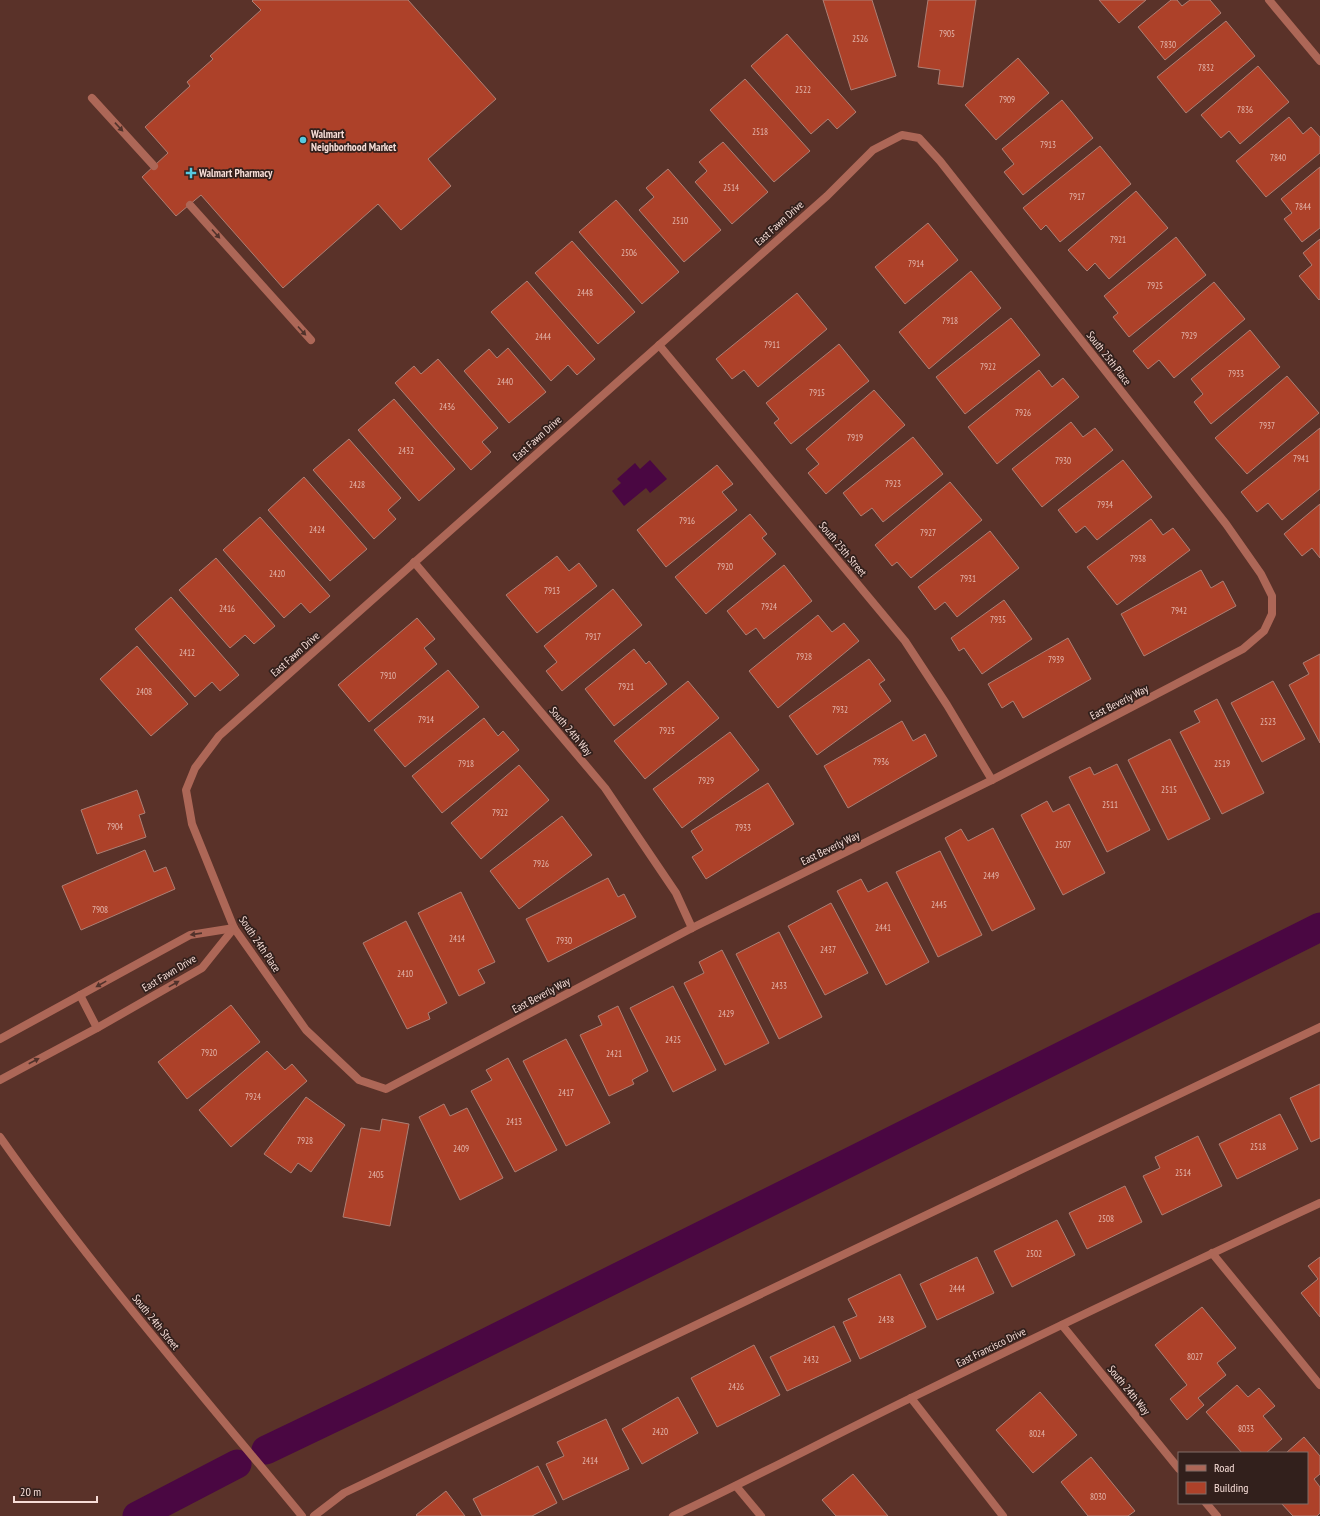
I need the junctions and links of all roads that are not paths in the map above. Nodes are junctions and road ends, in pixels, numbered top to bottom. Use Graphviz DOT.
graph roads {
  1 [pos="1269,0"];
  2 [pos="1320,61"];
  3 [pos="92,98"];
  4 [pos="902,135"];
  5 [pos="154,166"];
  6 [pos="190,204"];
  7 [pos="311,340"];
  8 [pos="659,345"];
  9 [pos="414,562"];
  10 [pos="1272,614"];
  11 [pos="195,768"];
  12 [pos="992,780"];
  13 [pos="234,928"];
  14 [pos="692,928"];
  15 [pos="80,995"];
  16 [pos="1320,1027"];
  17 [pos="97,1028"];
  18 [pos="0,1039"];
  19 [pos="0,1080"];
  20 [pos="386,1089"];
  21 [pos="0,1137"];
  22 [pos="1320,1203"];
  23 [pos="1212,1253"];
  24 [pos="1062,1326"];
  25 [pos="1320,1385"];
  26 [pos="911,1398"];
  27 [pos="1178,1468"];
  28 [pos="736,1486"];
  29 [pos="1207,1504"];
  30 [pos="302,1516"];
  31 [pos="314,1516"];
  32 [pos="673,1516"];
  33 [pos="761,1516"];
  34 [pos="1003,1516"];
  35 [pos="1217,1516"];
  1 -- 2 [label="street"];
  3 -- 5 [label="street, one-way"];
  4 -- 8 [label="street, East Fawn Drive"];
  4 -- 10 [label="street, South 25th Place"];
  6 -- 7 [label="street, one-way"];
  8 -- 9 [label="street, East Fawn Drive"];
  8 -- 12 [label="street, South 25th Street"];
  9 -- 11 [label="street, East Fawn Drive"];
  9 -- 14 [label="street, South 24th Way"];
  10 -- 12 [label="street, East Beverly Way"];
  11 -- 13 [label="street, South 24th Place"];
  12 -- 14 [label="street, East Beverly Way"];
  13 -- 15 [label="street, East Fawn Drive, one-way"];
  17 -- 13 [label="street, East Fawn Drive, one-way"];
  13 -- 20 [label="street, South 24th Place"];
  14 -- 20 [label="street, East Beverly Way"];
  15 -- 17 [label="street"];
  15 -- 18 [label="street, East Fawn Drive"];
  16 -- 31 [label="street"];
  19 -- 17 [label="street, East Fawn Drive, one-way"];
  21 -- 30 [label="street, South 24th Street"];
  22 -- 23 [label="street, East Francisco Drive"];
  23 -- 24 [label="street, East Francisco Drive"];
  23 -- 25 [label="street"];
  24 -- 26 [label="street, East Francisco Drive"];
  24 -- 27 [label="street, South 24th Way"];
  26 -- 28 [label="street, East Francisco Drive"];
  26 -- 34 [label="street"];
  28 -- 32 [label="street, East Francisco Drive"];
  28 -- 33 [label="street"];
  29 -- 35 [label="street"];
}
